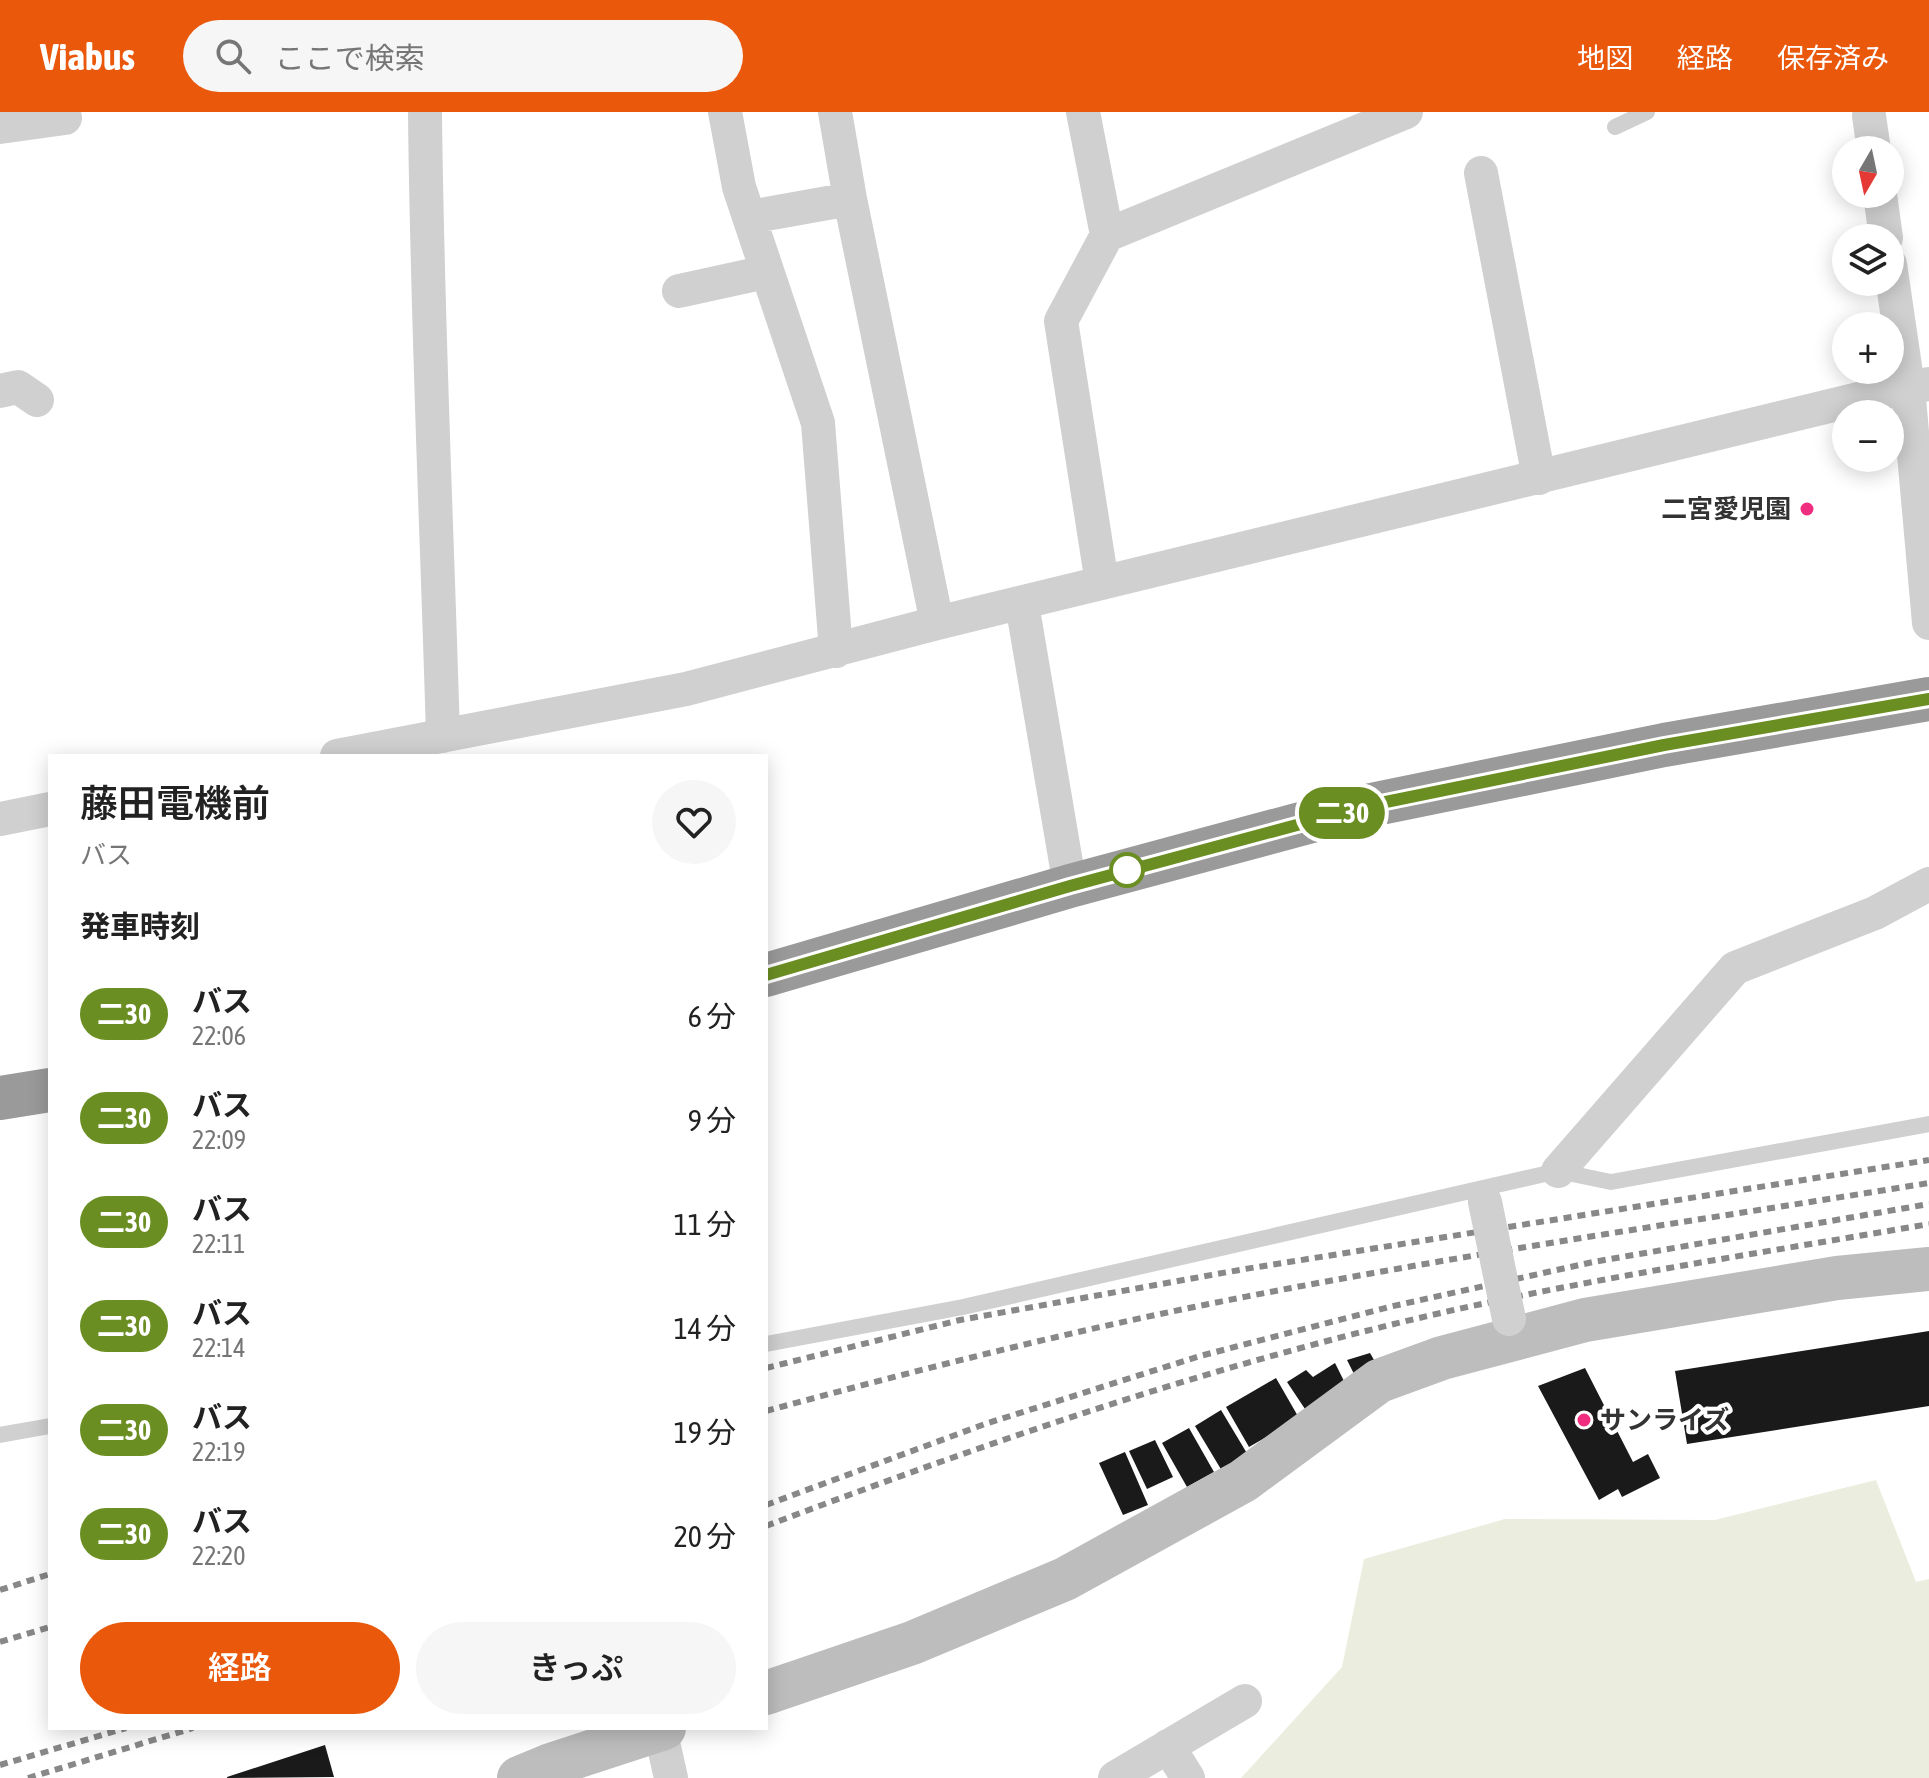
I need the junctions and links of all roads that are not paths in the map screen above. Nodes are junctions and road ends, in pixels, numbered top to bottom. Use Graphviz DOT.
graph roads {
  1 [pos="425,112"];
  2 [pos="725,112"];
  3 [pos="835,112"];
  4 [pos="1083,112"];
  5 [pos="1406,112"];
  6 [pos="1647,112"];
  7 [pos="1868,114"];
  8 [pos="65,118"];
  9 [pos="0,127"];
  10 [pos="1615,127"];
  11 [pos="1872,136"];
  12 [pos="1481,173"];
  13 [pos="850,199"];
  14 [pos="750,217"];
  15 [pos="1107,235"];
  16 [pos="766,272"];
  17 [pos="679,291"];
  18 [pos="1897,296"];
  19 [pos="1918,385"];
  20 [pos="0,391"];
  21 [pos="37,400"];
  22 [pos="1539,478"];
  23 [pos="1102,583"];
  24 [pos="1022,604"];
  25 [pos="937,623"];
  26 [pos="1929,623"];
  27 [pos="836,651"];
  28 [pos="1929,699"];
  29 [pos="443,736"];
  30 [pos="348,754"];
  31 [pos="48,809"];
  32 [pos="0,819"];
  33 [pos="1929,884"];
  34 [pos="1070,886"];
  35 [pos="768,974"];
  36 [pos="48,1090"];
  37 [pos="0,1098"];
  38 [pos="1929,1124"];
  39 [pos="1558,1171"];
  40 [pos="1485,1202"];
  41 [pos="1929,1269"];
  42 [pos="1509,1319"];
  43 [pos="768,1344"];
  44 [pos="48,1426"];
  45 [pos="0,1435"];
  46 [pos="768,1692"];
  47 [pos="1245,1701"];
  48 [pos="659,1730"];
  49 [pos="662,1730"];
  50 [pos="1168,1746"];
  51 [pos="539,1774"];
  52 [pos="671,1778"];
  53 [pos="1115,1778"];
  54 [pos="1188,1778"];
  1 -- 29 [label="street"];
  2 -- 14 [label="street"];
  3 -- 13 [label="street"];
  4 -- 15 [label="street"];
  5 -- 15 [label="street"];
  6 -- 10 [label="lane"];
  7 -- 11 [label="street"];
  8 -- 9 [label="street"];
  12 -- 22 [label="street"];
  13 -- 14 [label="street"];
  13 -- 25 [label="street"];
  14 -- 16 [label="street"];
  15 -- 23 [label="street"];
  16 -- 17 [label="street"];
  16 -- 27 [label="street"];
  18 -- 19 [label="street"];
  19 -- 22 [label="street"];
  19 -- 26 [label="street"];
  20 -- 21 [label="street"];
  22 -- 23 [label="street"];
  23 -- 24 [label="street"];
  24 -- 25 [label="street"];
  24 -- 34 [label="street"];
  25 -- 27 [label="street"];
  27 -- 29 [label="street"];
  28 -- 34 [label="highway"];
  29 -- 30 [label="street"];
  31 -- 32 [label="street"];
  33 -- 39 [label="street"];
  34 -- 35 [label="highway"];
  36 -- 37 [label="highway"];
  38 -- 39 [label="lane"];
  39 -- 43 [label="lane"];
  40 -- 42 [label="street, bridge"];
  41 -- 46 [label="street"];
  44 -- 45 [label="lane"];
  47 -- 50 [label="street"];
  48 -- 51 [label="street"];
  49 -- 52 [label="street"];
  50 -- 53 [label="street"];
  50 -- 54 [label="street"];
}
